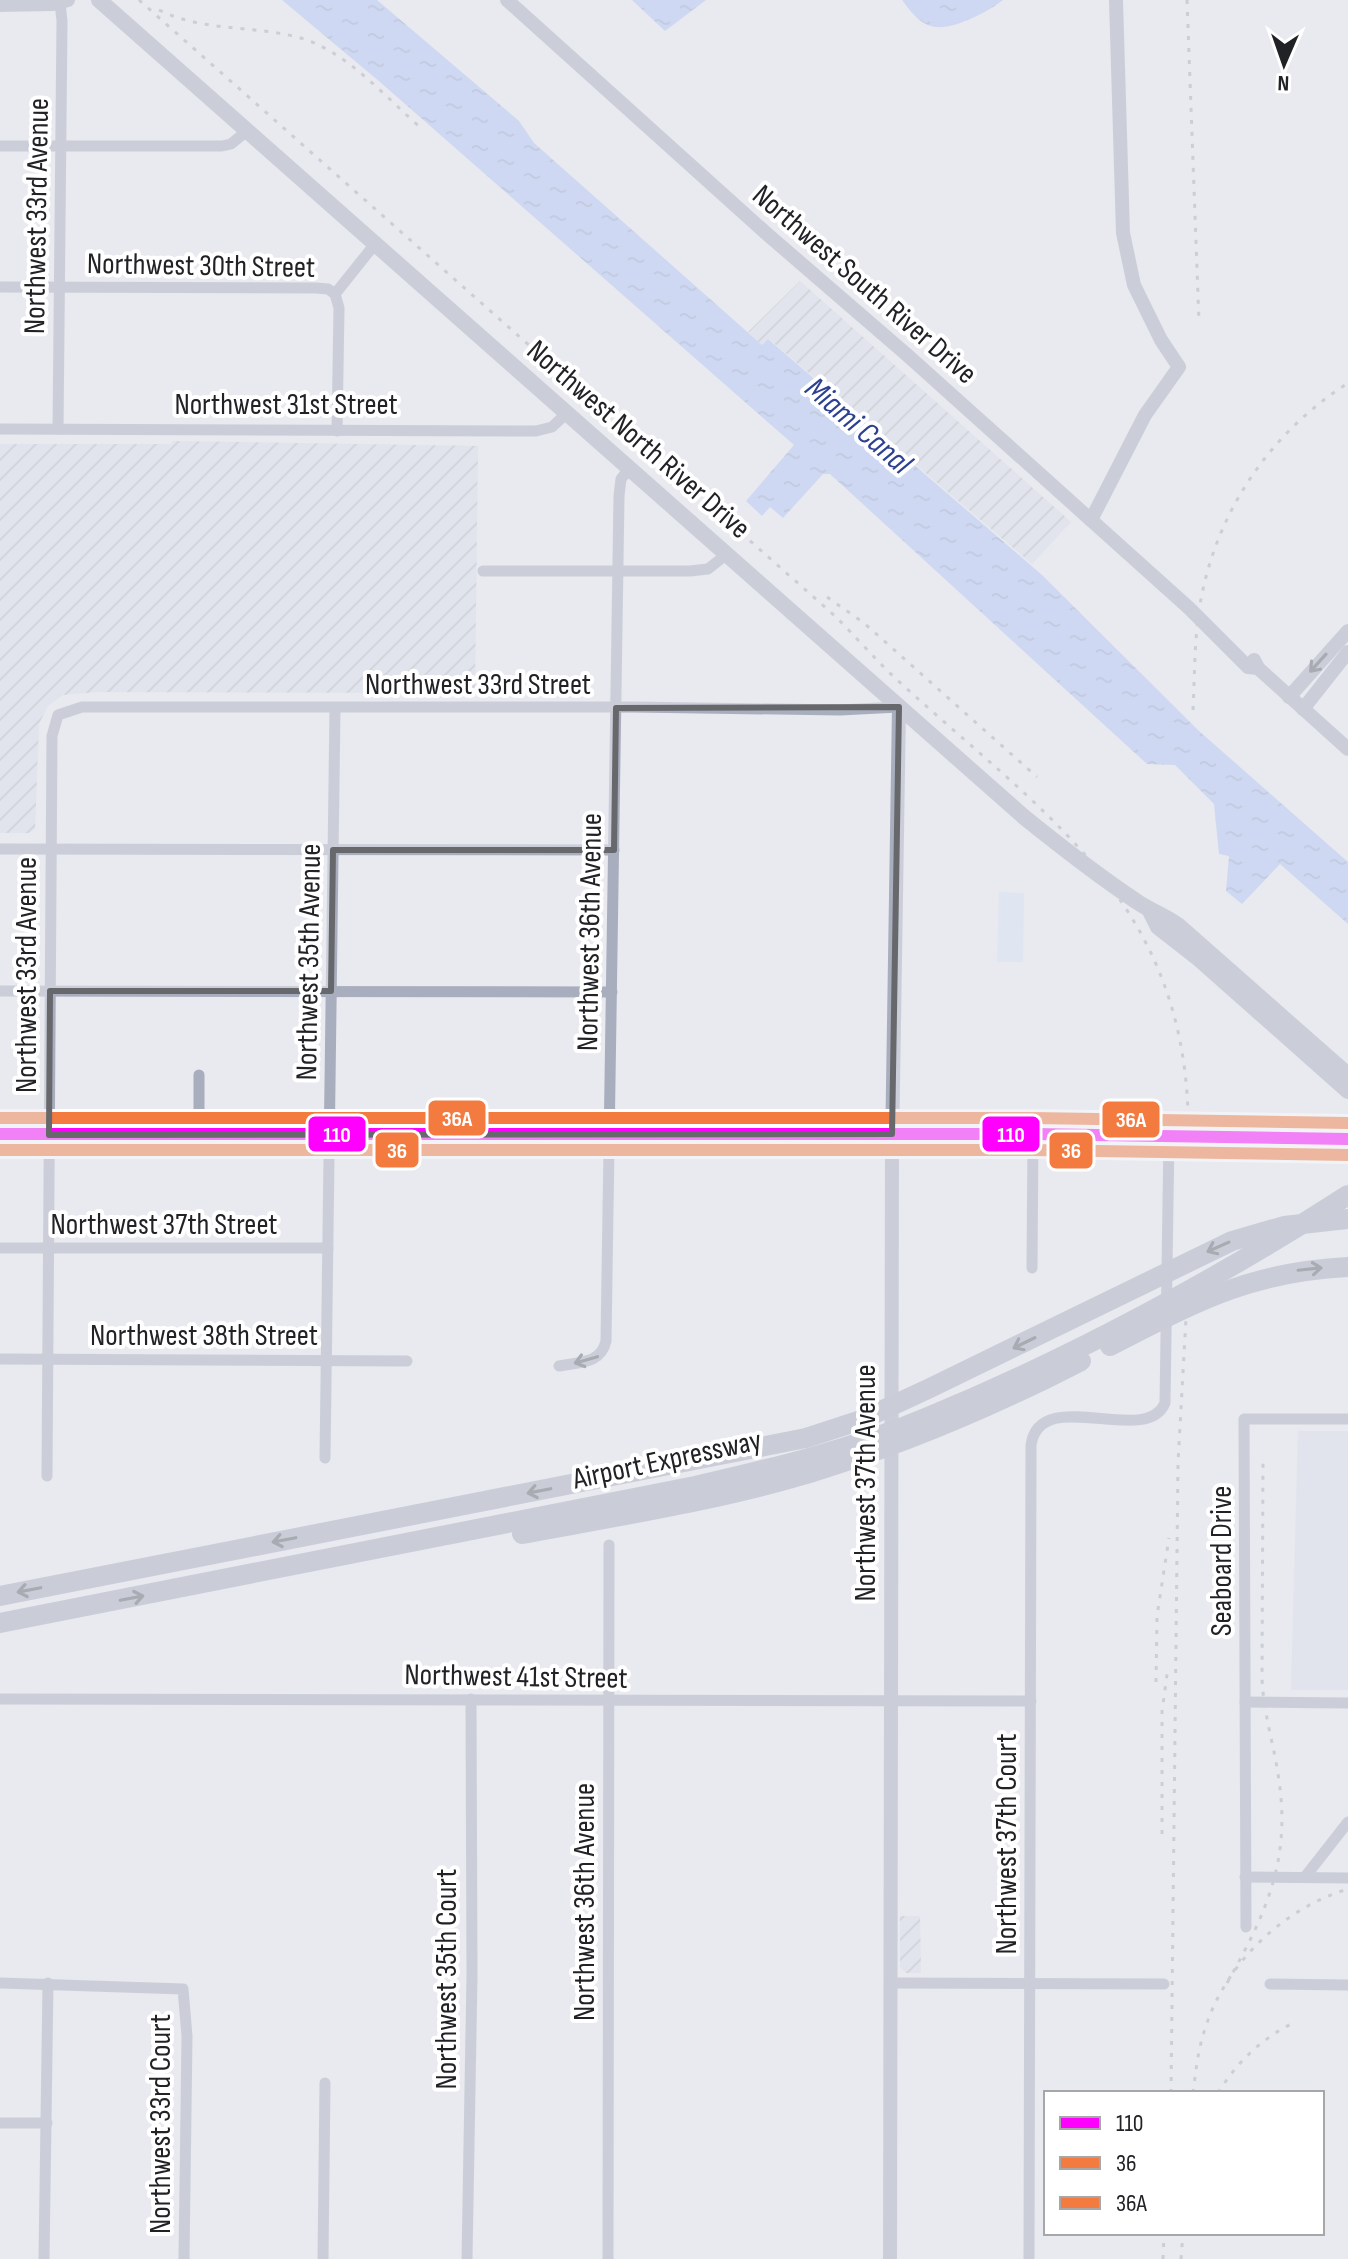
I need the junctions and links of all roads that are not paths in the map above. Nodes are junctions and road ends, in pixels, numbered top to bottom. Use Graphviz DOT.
graph roads {
  1 [pos="99,0"];
  2 [pos="507,0"];
  3 [pos="1116,0"];
  4 [pos="64,2"];
  5 [pos="0,5"];
  6 [pos="248,130"];
  7 [pos="0,146"];
  8 [pos="60,146"];
  9 [pos="375,244"];
  10 [pos="0,287"];
  11 [pos="59,287"];
  12 [pos="335,294"];
  13 [pos="567,413"];
  14 [pos="0,429"];
  15 [pos="58,429"];
  16 [pos="337,431"];
  17 [pos="630,468"];
  18 [pos="1091,520"];
  19 [pos="727,554"];
  20 [pos="483,571"];
  21 [pos="618,573"];
  22 [pos="1348,631"];
  23 [pos="1348,652"];
  24 [pos="1289,697"];
  25 [pos="899,707"];
  26 [pos="335,708"];
  27 [pos="616,708"];
  28 [pos="1303,709"];
  29 [pos="58,715"];
  30 [pos="1348,749"];
  31 [pos="0,849"];
  32 [pos="51,849"];
  33 [pos="333,850"];
  34 [pos="614,850"];
  35 [pos="0,991"];
  36 [pos="50,991"];
  37 [pos="331,991"];
  38 [pos="612,992"];
  39 [pos="1292,1034"];
  40 [pos="199,1075"];
  41 [pos="1348,1075"];
  42 [pos="1348,1091"];
  43 [pos="0,1134"];
  44 [pos="610,1134"];
  45 [pos="892,1134"];
  46 [pos="1033,1134"];
  47 [pos="49,1135"];
  48 [pos="199,1135"];
  49 [pos="330,1135"];
  50 [pos="1346,1135"];
  51 [pos="1169,1136"];
  52 [pos="1348,1195"];
  53 [pos="1348,1204"];
  54 [pos="1324,1210"];
  55 [pos="1348,1219"];
  56 [pos="0,1248"];
  57 [pos="49,1248"];
  58 [pos="328,1248"];
  59 [pos="1348,1267"];
  60 [pos="1032,1268"];
  61 [pos="1219,1282"];
  62 [pos="47,1358"];
  63 [pos="0,1359"];
  64 [pos="327,1360"];
  65 [pos="407,1361"];
  66 [pos="559,1366"];
  67 [pos="1348,1419"];
  68 [pos="325,1458"];
  69 [pos="47,1476"];
  70 [pos="609,1545"];
  71 [pos="0,1596"];
  72 [pos="0,1623"];
  73 [pos="0,1699"];
  74 [pos="471,1699"];
  75 [pos="609,1701"];
  76 [pos="890,1701"];
  77 [pos="1031,1701"];
  78 [pos="1245,1702"];
  79 [pos="1348,1703"];
  80 [pos="1348,1822"];
  81 [pos="1245,1877"];
  82 [pos="1305,1877"];
  83 [pos="1348,1878"];
  84 [pos="1246,1927"];
  85 [pos="0,1983"];
  86 [pos="48,1983"];
  87 [pos="890,1983"];
  88 [pos="1030,1984"];
  89 [pos="1164,1984"];
  90 [pos="1270,1984"];
  91 [pos="1348,1985"];
  92 [pos="325,2083"];
  93 [pos="0,2123"];
  94 [pos="47,2123"];
  95 [pos="44,2259"];
  96 [pos="184,2259"];
  97 [pos="323,2259"];
  98 [pos="467,2259"];
  99 [pos="608,2259"];
  100 [pos="890,2259"];
  101 [pos="1029,2259"];
  1 -- 6 [label="main road, Northwest North River Drive"];
  2 -- 18 [label="street, Northwest South River Drive"];
  3 -- 18 [label="street"];
  4 -- 5 [label="street"];
  4 -- 8 [label="street, Northwest 33rd Avenue"];
  6 -- 8 [label="street"];
  6 -- 9 [label="main road, Northwest North River Drive"];
  7 -- 8 [label="street"];
  8 -- 11 [label="street, Northwest 33rd Avenue"];
  9 -- 12 [label="street, Northwest 30th Street"];
  9 -- 13 [label="main road, Northwest North River Drive"];
  10 -- 11 [label="street, Northwest 30th Street"];
  11 -- 12 [label="street, Northwest 30th Street"];
  11 -- 15 [label="street, Northwest 33rd Avenue"];
  12 -- 16 [label="street"];
  13 -- 16 [label="street, Northwest 31st Street"];
  13 -- 17 [label="main road, Northwest North River Drive"];
  14 -- 15 [label="street, Northwest 31st Street"];
  15 -- 16 [label="street, Northwest 31st Street"];
  17 -- 19 [label="main road, Northwest North River Drive"];
  17 -- 21 [label="street, Northwest 36th Avenue"];
  18 -- 24 [label="street, Northwest South River Drive"];
  19 -- 21 [label="street"];
  19 -- 25 [label="main road, Northwest North River Drive"];
  20 -- 21 [label="street"];
  21 -- 27 [label="street, Northwest 36th Avenue"];
  22 -- 24 [label="street, one-way"];
  23 -- 28 [label="street"];
  24 -- 28 [label="street, Northwest South River Drive"];
  25 -- 27 [label="street, Northwest 33rd Street"];
  25 -- 39 [label="main road, Northwest North River Drive"];
  25 -- 45 [label="street, Northwest 37th Avenue"];
  26 -- 27 [label="street, Northwest 33rd Street"];
  26 -- 29 [label="street, Northwest 33rd Street"];
  26 -- 33 [label="street, Northwest 35th Avenue"];
  27 -- 34 [label="street, Northwest 36th Avenue"];
  28 -- 30 [label="street, Northwest South River Drive"];
  29 -- 32 [label="street, Northwest 33rd Avenue"];
  31 -- 32 [label="street"];
  32 -- 33 [label="street"];
  32 -- 36 [label="street, Northwest 33rd Avenue"];
  33 -- 34 [label="street"];
  33 -- 37 [label="street, Northwest 35th Avenue"];
  34 -- 38 [label="street, Northwest 36th Avenue"];
  35 -- 36 [label="street"];
  36 -- 37 [label="street"];
  36 -- 47 [label="street, Northwest 33rd Avenue"];
  37 -- 38 [label="street"];
  37 -- 49 [label="street, Northwest 35th Avenue"];
  38 -- 44 [label="street, Northwest 36th Avenue"];
  39 -- 41 [label="main road, Northwest North River Drive"];
  39 -- 42 [label="main road, Northwest North River Drive"];
  40 -- 48 [label="street"];
  43 -- 47 [label="highway"];
  44 -- 45 [label="highway"];
  44 -- 49 [label="highway"];
  44 -- 66 [label="street, Northwest 36th Avenue, one-way"];
  45 -- 46 [label="highway"];
  45 -- 76 [label="street, Northwest 37th Avenue"];
  46 -- 51 [label="highway"];
  46 -- 60 [label="street"];
  47 -- 48 [label="highway"];
  47 -- 57 [label="street, Northwest 33rd Avenue"];
  48 -- 49 [label="highway"];
  49 -- 58 [label="street, Northwest 35th Avenue"];
  50 -- 51 [label="highway"];
  51 -- 77 [label="street, Northwest 37th Court"];
  52 -- 54 [label="highway"];
  53 -- 54 [label="highway"];
  54 -- 61 [label="highway"];
  55 -- 71 [label="highway, Airport Expressway, one-way"];
  56 -- 57 [label="street, Northwest 37th Street"];
  57 -- 58 [label="street, Northwest 37th Street"];
  57 -- 62 [label="street, Northwest 33rd Avenue"];
  58 -- 64 [label="street, Northwest 35th Avenue"];
  61 -- 59 [label="highway, one-way"];
  72 -- 61 [label="highway, one-way"];
  62 -- 63 [label="street, Northwest 38th Street"];
  62 -- 64 [label="street, Northwest 38th Street"];
  62 -- 69 [label="street, Northwest 33rd Avenue"];
  64 -- 65 [label="street, Northwest 38th Street"];
  64 -- 68 [label="street, Northwest 35th Avenue"];
  67 -- 78 [label="street, Seaboard Drive"];
  70 -- 75 [label="street, Northwest 36th Avenue"];
  73 -- 74 [label="street, Northwest 41st Street"];
  74 -- 75 [label="street, Northwest 41st Street"];
  74 -- 98 [label="street, Northwest 35th Court"];
  75 -- 76 [label="street, Northwest 41st Street"];
  75 -- 99 [label="street, Northwest 36th Avenue"];
  76 -- 77 [label="street, Northwest 41st Street"];
  76 -- 87 [label="street, Northwest 37th Avenue"];
  77 -- 88 [label="street, Northwest 37th Court"];
  78 -- 79 [label="street"];
  78 -- 81 [label="street, Seaboard Drive"];
  80 -- 82 [label="street"];
  81 -- 82 [label="street"];
  81 -- 84 [label="street, Seaboard Drive"];
  82 -- 83 [label="street"];
  85 -- 86 [label="street"];
  86 -- 94 [label="street"];
  86 -- 96 [label="street, Northwest 33rd Court"];
  87 -- 88 [label="street"];
  87 -- 100 [label="street, Northwest 37th Avenue"];
  88 -- 89 [label="street"];
  88 -- 101 [label="street, Northwest 37th Court"];
  90 -- 91 [label="street"];
  92 -- 97 [label="street"];
  93 -- 94 [label="street"];
  94 -- 95 [label="street"];
}
